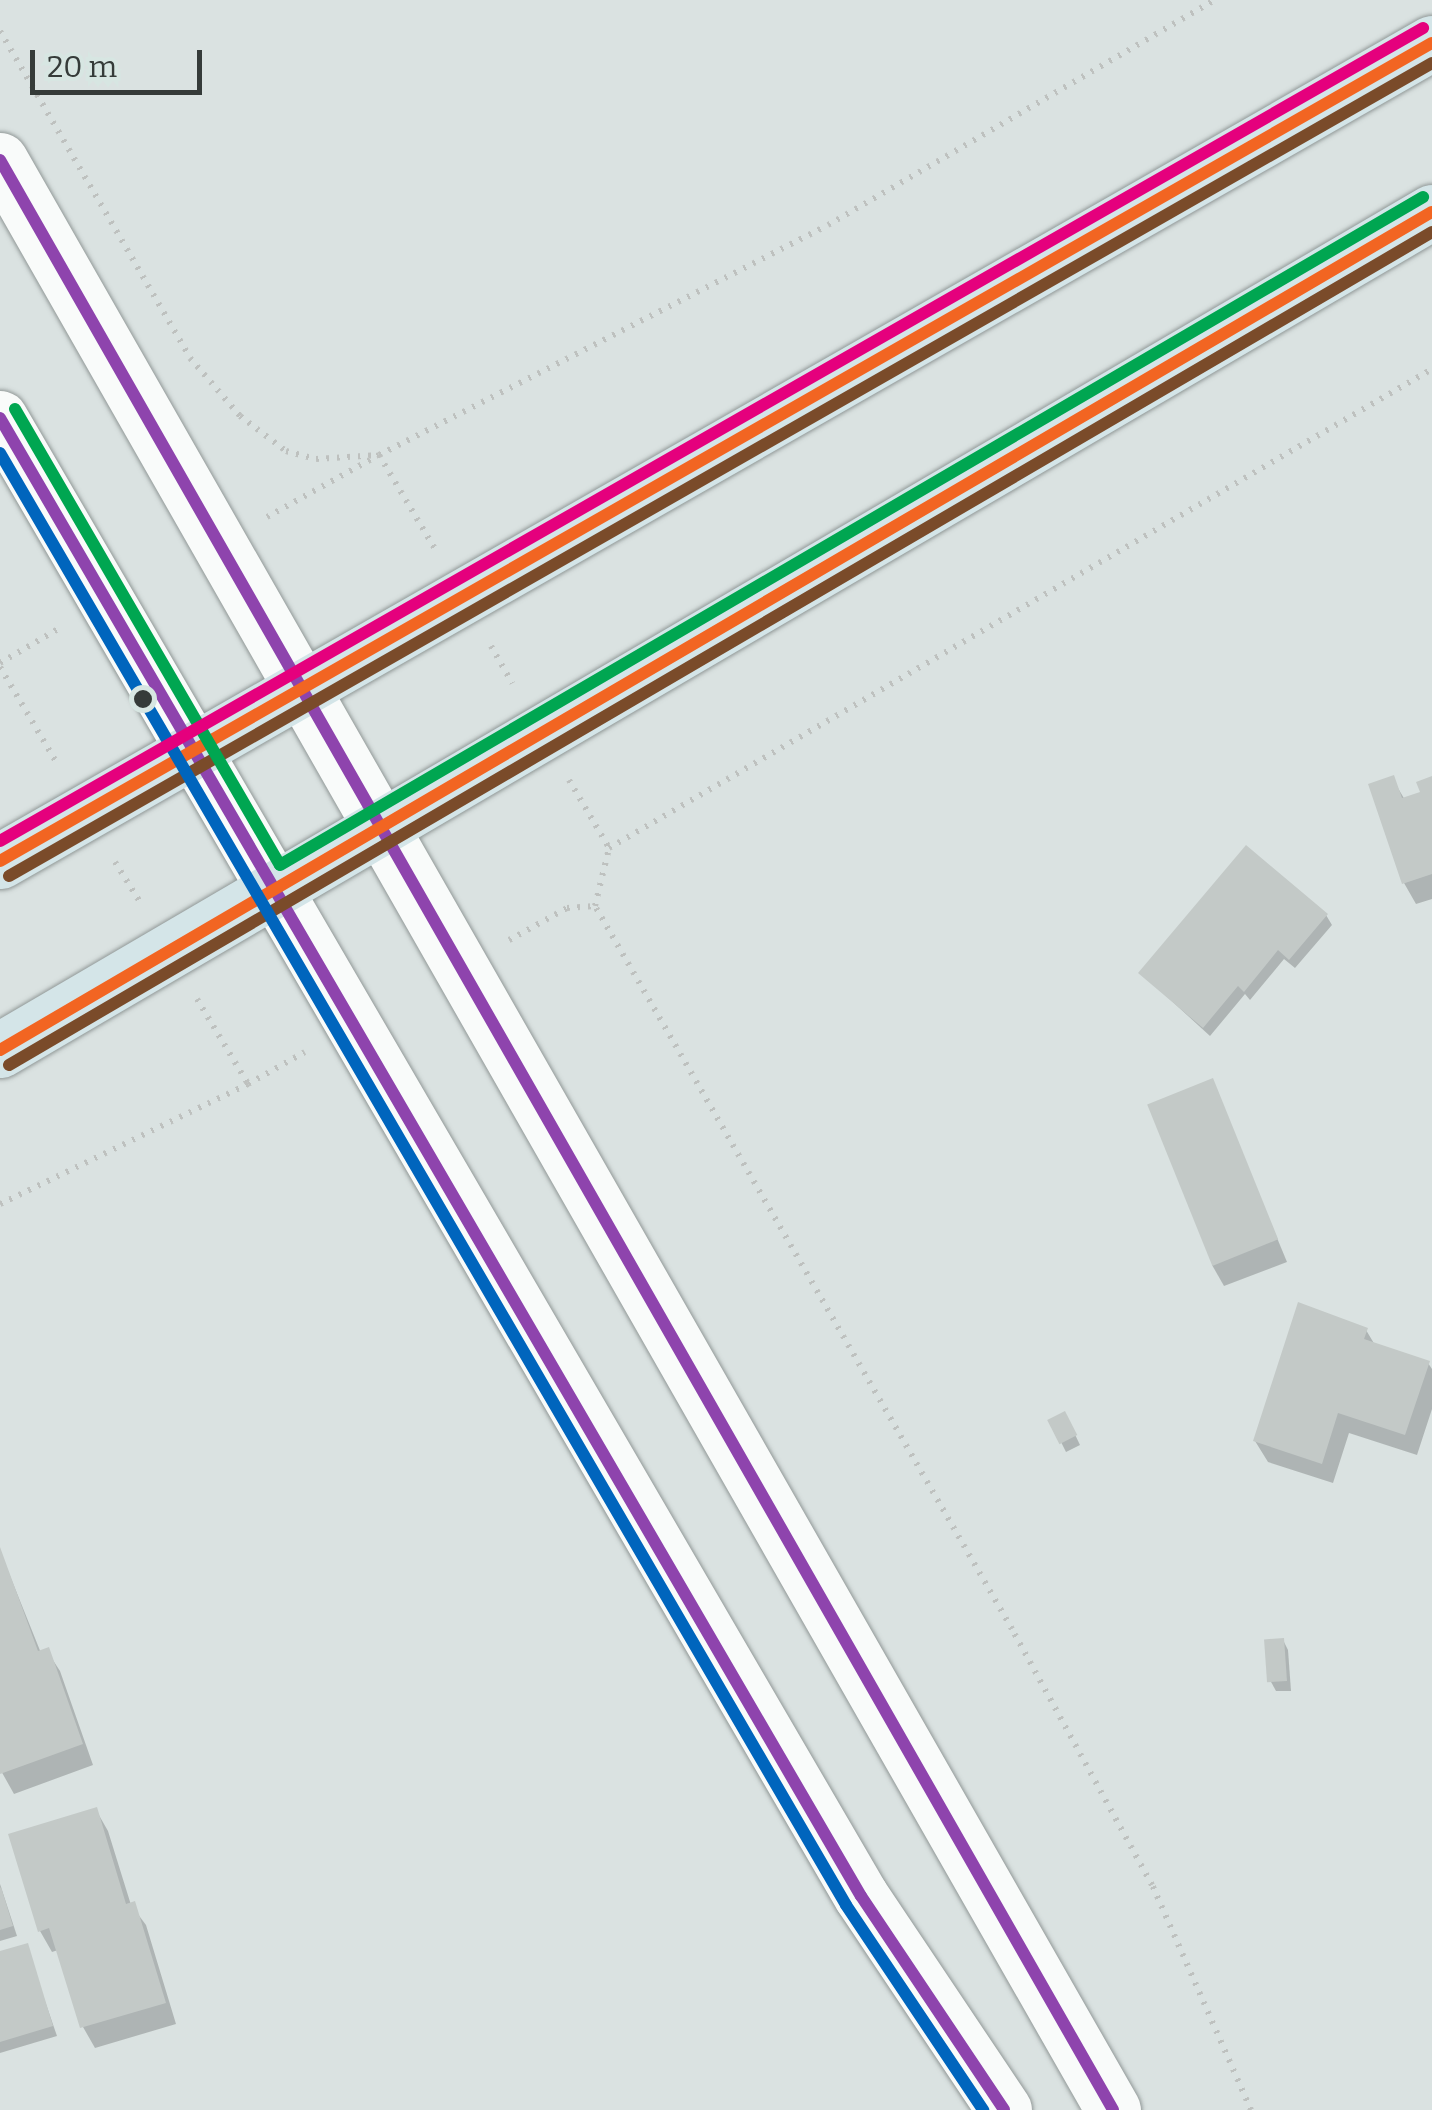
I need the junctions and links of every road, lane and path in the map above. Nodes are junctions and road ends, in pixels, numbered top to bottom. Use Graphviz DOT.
graph roads {
  1 [pos="1215,0"];
  2 [pos="0,31"];
  3 [pos="1432,43"];
  4 [pos="0,160"];
  5 [pos="1432,212"];
  6 [pos="1432,370"];
  7 [pos="0,418"];
  8 [pos="0,667"];
  9 [pos="303,688"];
  10 [pos="193,751"];
  11 [pos="86,812"];
  12 [pos="382,825"];
  13 [pos="0,862"];
  14 [pos="274,888"];
  15 [pos="168,950"];
  16 [pos="0,1050"];
  17 [pos="0,1204"];
  18 [pos="1004,2110"];
  19 [pos="1113,2110"];
  20 [pos="1252,2110"];
  1 -- 2 [label="path"];
  3 -- 9 [label="highway"];
  4 -- 9 [label="street"];
  5 -- 12 [label="highway"];
  6 -- 20 [label="path"];
  7 -- 10 [label="street"];
  8 -- 11 [label="path"];
  9 -- 10 [label="highway"];
  9 -- 12 [label="street"];
  10 -- 11 [label="highway"];
  10 -- 14 [label="street"];
  11 -- 13 [label="highway"];
  11 -- 15 [label="path"];
  12 -- 14 [label="highway"];
  12 -- 19 [label="street"];
  14 -- 15 [label="highway"];
  14 -- 18 [label="street"];
  15 -- 16 [label="highway"];
  15 -- 17 [label="path"];
}
